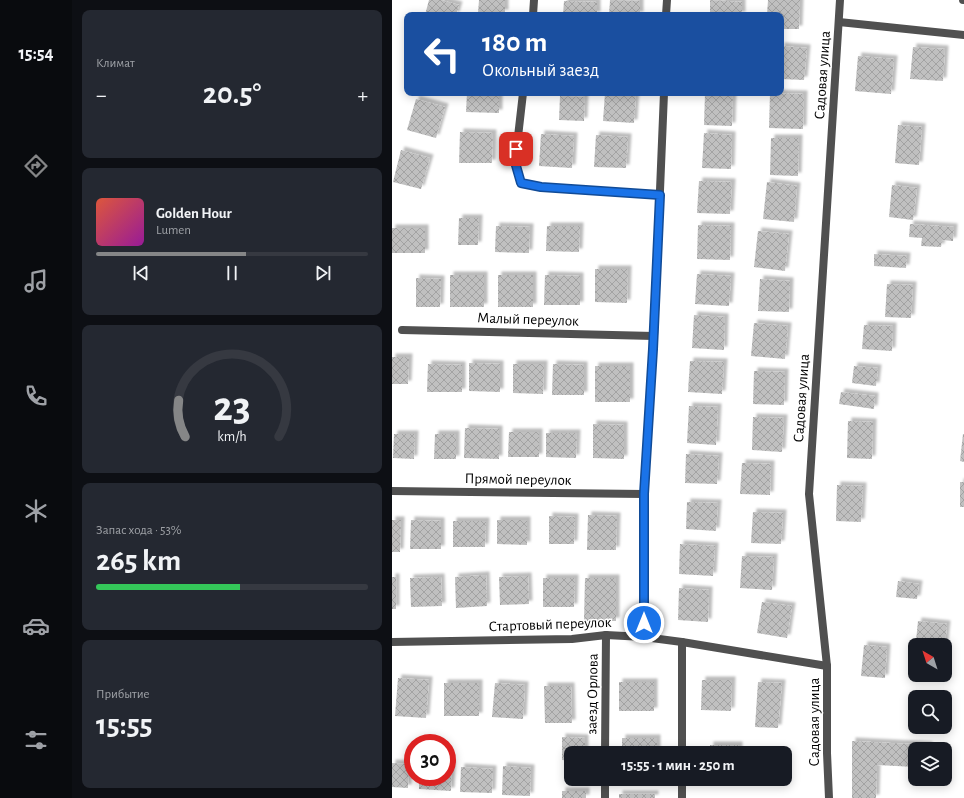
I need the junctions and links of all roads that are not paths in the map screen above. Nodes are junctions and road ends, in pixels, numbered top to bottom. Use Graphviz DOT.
graph roads {
  1 [pos="534,0"];
  2 [pos="667,0"];
  3 [pos="840,0"];
  4 [pos="533,12"];
  5 [pos="666,12"];
  6 [pos="839,22"];
  7 [pos="964,35"];
  8 [pos="523,96"];
  9 [pos="664,96"];
  10 [pos="660,195"];
  11 [pos="402,330"];
  12 [pos="654,336"];
  13 [pos="392,491"];
  14 [pos="644,494"];
  15 [pos="606,635"];
  16 [pos="644,637"];
  17 [pos="392,642"];
  18 [pos="682,642"];
  19 [pos="827,666"];
  20 [pos="605,746"];
  21 [pos="682,746"];
  22 [pos="605,786"];
  23 [pos="682,786"];
  24 [pos="605,798"];
  25 [pos="682,798"];
  26 [pos="829,798"];
  1 -- 4 [label="street"];
  2 -- 5 [label="street"];
  3 -- 6 [label="street, Садовая улица"];
  6 -- 7 [label="street"];
  6 -- 19 [label="street, Садовая улица"];
  8 -- 10 [label="street"];
  9 -- 10 [label="street"];
  10 -- 12 [label="street"];
  11 -- 12 [label="street, Малый переулок"];
  12 -- 14 [label="street"];
  13 -- 14 [label="street, Прямой переулок"];
  14 -- 16 [label="street"];
  15 -- 16 [label="street, Стартовый переулок"];
  15 -- 17 [label="street, Стартовый переулок"];
  15 -- 20 [label="street, заезд Орлова"];
  16 -- 18 [label="street, Стартовый переулок"];
  18 -- 19 [label="street, Стартовый переулок"];
  18 -- 21 [label="street"];
  19 -- 26 [label="street, Садовая улица"];
  22 -- 24 [label="street"];
  23 -- 25 [label="street"];
}
